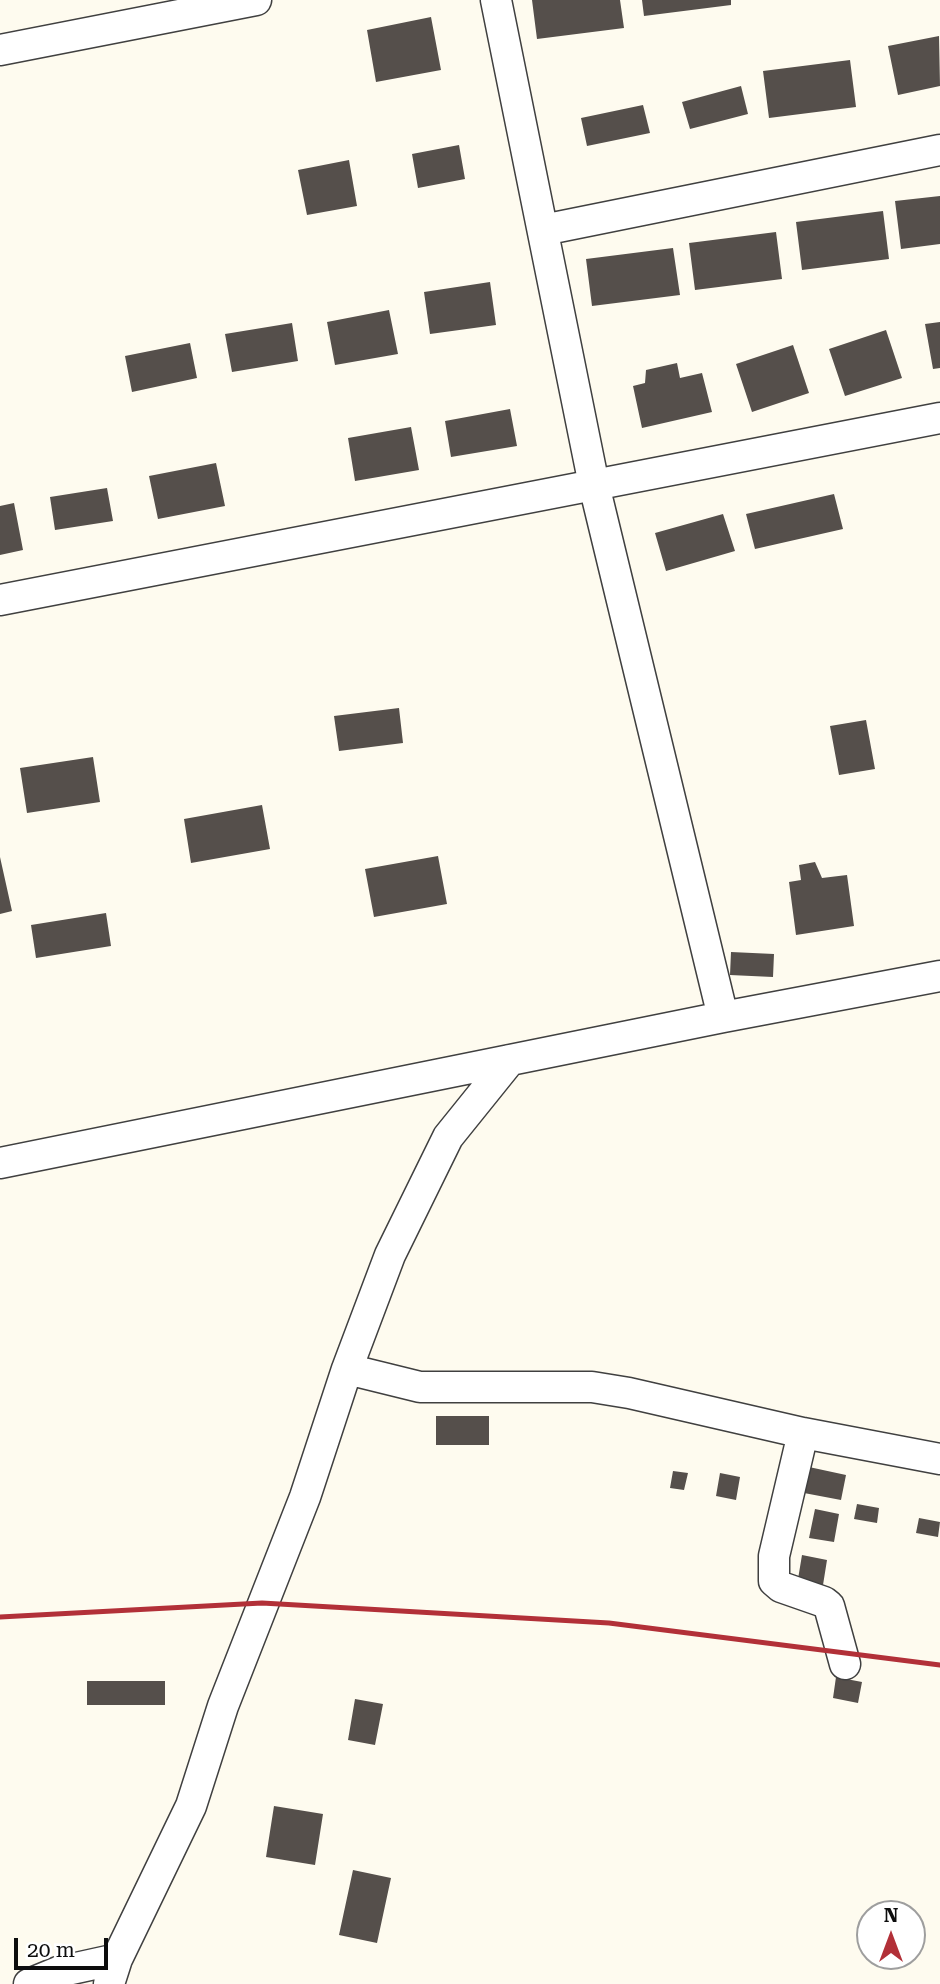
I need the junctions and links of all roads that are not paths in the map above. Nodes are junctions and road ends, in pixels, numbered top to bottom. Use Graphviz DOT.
graph roads {
  1 [pos="256,0"];
  2 [pos="496,0"];
  3 [pos="0,50"];
  4 [pos="940,150"];
  5 [pos="543,230"];
  6 [pos="940,418"];
  7 [pos="594,485"];
  8 [pos="0,600"];
  9 [pos="940,976"];
  10 [pos="723,1017"];
  11 [pos="510,1060"];
  12 [pos="0,1163"];
  13 [pos="347,1368"];
  14 [pos="803,1433"];
  15 [pos="940,1459"];
  16 [pos="845,1664"];
  17 [pos="113,1971"];
  18 [pos="29,1984"];
  1 -- 3 [label="street"];
  2 -- 5 [label="street"];
  4 -- 5 [label="street"];
  5 -- 7 [label="street"];
  6 -- 7 [label="street"];
  7 -- 8 [label="street"];
  7 -- 10 [label="street"];
  9 -- 10 [label="street"];
  10 -- 11 [label="street"];
  11 -- 12 [label="street"];
  11 -- 13 [label="street"];
  13 -- 14 [label="street"];
  13 -- 17 [label="street"];
  14 -- 15 [label="street"];
  14 -- 16 [label="street"];
  17 -- 18 [label="street"];
}
